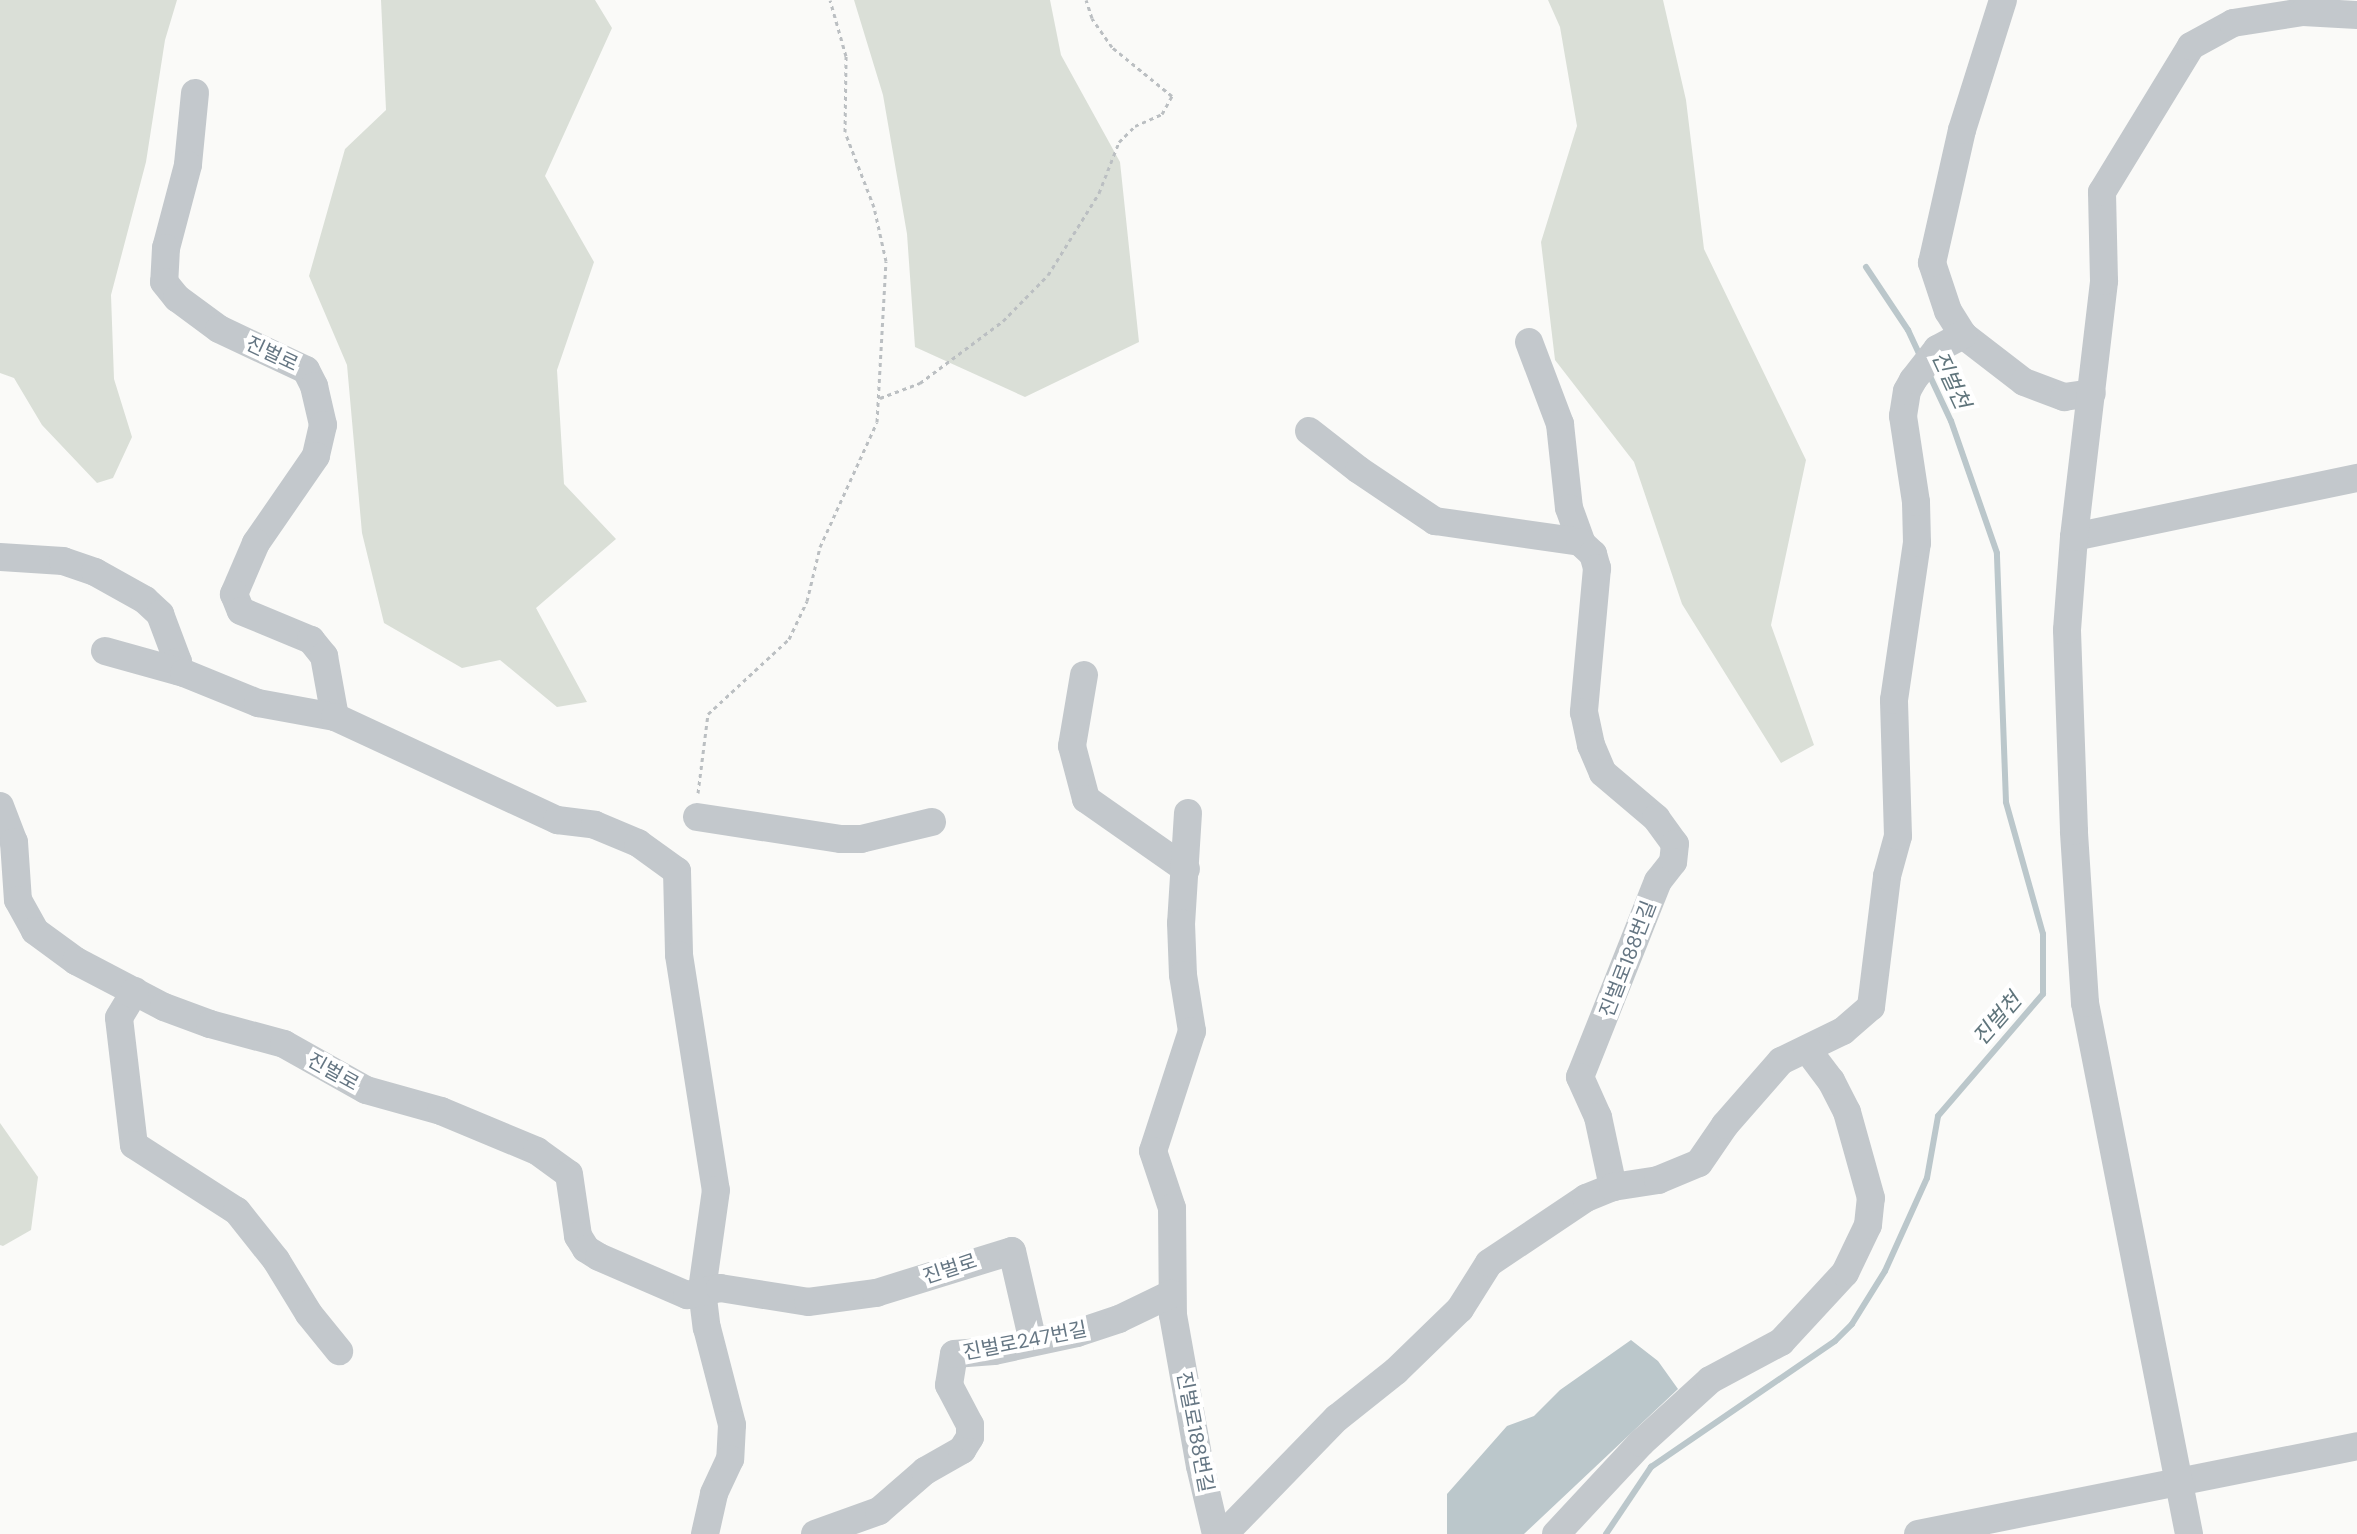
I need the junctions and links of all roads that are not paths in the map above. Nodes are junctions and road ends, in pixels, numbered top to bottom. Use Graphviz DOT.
graph roads {
  1 [pos="2003,0"];
  2 [pos="2357,15"];
  3 [pos="195,93"];
  4 [pos="1963,335"];
  5 [pos="1529,342"];
  6 [pos="2092,393"];
  7 [pos="1309,431"];
  8 [pos="2357,478"];
  9 [pos="2074,537"];
  10 [pos="1582,544"];
  11 [pos="0,557"];
  12 [pos="105,651"];
  13 [pos="178,671"];
  14 [pos="1084,675"];
  15 [pos="335,717"];
  16 [pos="0,806"];
  17 [pos="1188,813"];
  18 [pos="697,817"];
  19 [pos="932,822"];
  20 [pos="1186,869"];
  21 [pos="135,991"];
  22 [pos="1808,1050"];
  23 [pos="1613,1187"];
  24 [pos="703,1293"];
  25 [pos="1171,1294"];
  26 [pos="1033,1342"];
  27 [pos="339,1351"];
  28 [pos="2357,1446"];
  29 [pos="2178,1480"];
  30 [pos="855,1527"];
  31 [pos="705,1534"];
  32 [pos="815,1534"];
  33 [pos="1216,1534"];
  34 [pos="1224,1534"];
  35 [pos="1556,1534"];
  36 [pos="1918,1534"];
  37 [pos="2189,1534"];
  1 -- 4 [label="street"];
  2 -- 6 [label="street"];
  3 -- 15 [label="street, 진벌로"];
  4 -- 6 [label="street"];
  4 -- 22 [label="street"];
  5 -- 10 [label="street"];
  6 -- 9 [label="street"];
  7 -- 10 [label="street"];
  8 -- 9 [label="street"];
  9 -- 29 [label="street"];
  10 -- 23 [label="street, 진벌로188번길"];
  11 -- 13 [label="street"];
  12 -- 13 [label="street"];
  13 -- 15 [label="street"];
  14 -- 20 [label="street"];
  15 -- 24 [label="street"];
  16 -- 21 [label="street, 진벌로"];
  17 -- 20 [label="street, 진벌로188번길"];
  18 -- 19 [label="street"];
  20 -- 25 [label="street, 진벌로188번길"];
  21 -- 24 [label="street, 진벌로"];
  21 -- 27 [label="street"];
  22 -- 23 [label="street"];
  22 -- 35 [label="street"];
  23 -- 34 [label="street"];
  24 -- 26 [label="street, 진벌로"];
  24 -- 31 [label="street"];
  25 -- 26 [label="street, 진벌로247번길"];
  25 -- 33 [label="street, 진벌로188번길"];
  26 -- 30 [label="street, 진벌로247번길"];
  28 -- 29 [label="street"];
  29 -- 36 [label="street"];
  29 -- 37 [label="street"];
  30 -- 32 [label="street, 진벌로247번길"];
}
